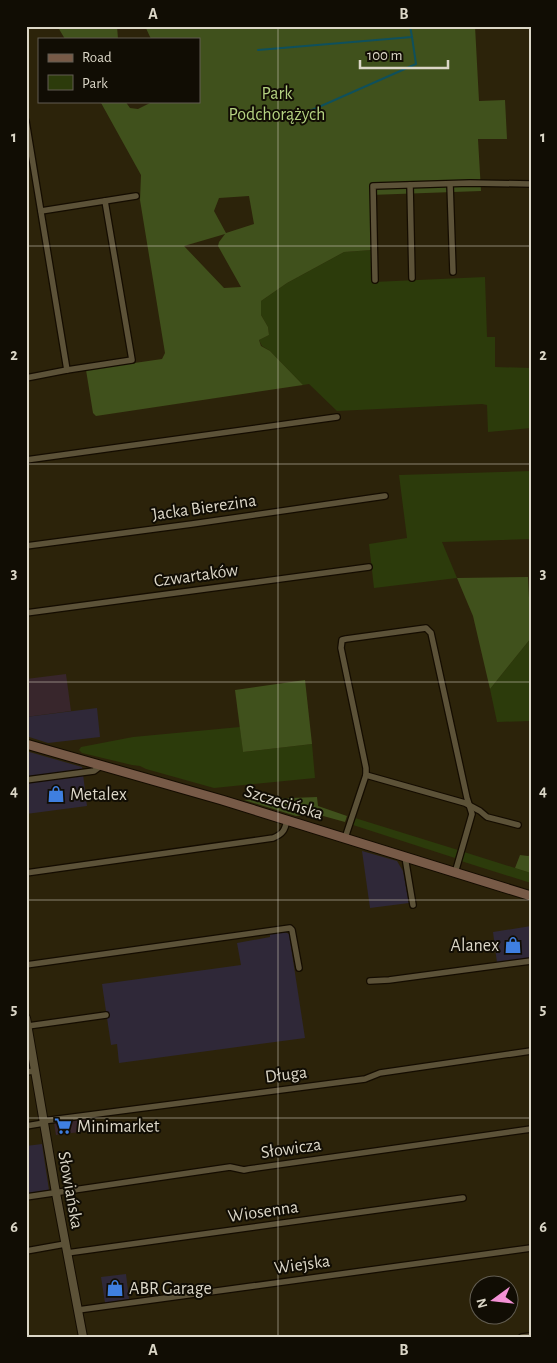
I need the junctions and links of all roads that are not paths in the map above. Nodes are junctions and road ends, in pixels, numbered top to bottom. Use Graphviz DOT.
graph roads {
  1 [pos="26,121"];
  2 [pos="450,184"];
  3 [pos="531,184"];
  4 [pos="410,185"];
  5 [pos="136,196"];
  6 [pos="105,201"];
  7 [pos="41,211"];
  8 [pos="453,272"];
  9 [pos="412,278"];
  10 [pos="375,280"];
  11 [pos="67,370"];
  12 [pos="26,378"];
  13 [pos="337,417"];
  14 [pos="26,460"];
  15 [pos="385,496"];
  16 [pos="26,546"];
  17 [pos="369,568"];
  18 [pos="26,613"];
  19 [pos="26,744"];
  20 [pos="102,765"];
  21 [pos="366,775"];
  22 [pos="26,780"];
  23 [pos="470,807"];
  24 [pos="287,820"];
  25 [pos="518,825"];
  26 [pos="346,838"];
  27 [pos="405,857"];
  28 [pos="455,872"];
  29 [pos="26,873"];
  30 [pos="531,896"];
  31 [pos="413,905"];
  32 [pos="531,961"];
  33 [pos="26,965"];
  34 [pos="299,968"];
  35 [pos="370,981"];
  36 [pos="106,1015"];
  37 [pos="27,1022"];
  38 [pos="531,1051"];
  39 [pos="30,1071"];
  40 [pos="43,1122"];
  41 [pos="26,1126"];
  42 [pos="531,1129"];
  43 [pos="56,1193"];
  44 [pos="26,1197"];
  45 [pos="463,1198"];
  46 [pos="531,1248"];
  47 [pos="66,1249"];
  48 [pos="26,1251"];
  49 [pos="78,1310"];
  50 [pos="531,1336"];
  51 [pos="83,1337"];
  52 [pos="522,1337"];
  1 -- 7 [label="street"];
  2 -- 3 [label="street"];
  2 -- 4 [label="street"];
  2 -- 8 [label="street"];
  4 -- 9 [label="street"];
  4 -- 10 [label="street"];
  5 -- 6 [label="street"];
  6 -- 7 [label="street"];
  6 -- 11 [label="street"];
  7 -- 11 [label="street"];
  11 -- 12 [label="street"];
  13 -- 14 [label="street"];
  15 -- 16 [label="street, Jacka Bierezina"];
  17 -- 18 [label="street, Czwartaków"];
  19 -- 20 [label="main road, Szczecińska"];
  20 -- 22 [label="street"];
  20 -- 24 [label="main road, Szczecińska"];
  21 -- 23 [label="street"];
  21 -- 23 [label="street"];
  21 -- 26 [label="street"];
  23 -- 25 [label="street"];
  23 -- 28 [label="street"];
  24 -- 26 [label="main road, Szczecińska"];
  24 -- 29 [label="street"];
  26 -- 27 [label="main road, Szczecińska"];
  27 -- 28 [label="main road, Szczecińska"];
  27 -- 31 [label="street"];
  28 -- 30 [label="main road, Szczecińska"];
  32 -- 35 [label="street"];
  33 -- 34 [label="street"];
  36 -- 37 [label="street"];
  37 -- 39 [label="street, Słowiańska"];
  38 -- 40 [label="street, Długa"];
  39 -- 40 [label="street, Słowiańska"];
  40 -- 41 [label="street, Długa"];
  40 -- 43 [label="street, Słowiańska"];
  42 -- 43 [label="street, Słowicza"];
  43 -- 44 [label="street, Słowicza"];
  43 -- 47 [label="street, Słowiańska"];
  45 -- 47 [label="street, Wiosenna"];
  46 -- 49 [label="street, Wiejska"];
  47 -- 48 [label="street, Wiosenna"];
  47 -- 49 [label="street, Słowiańska"];
  49 -- 51 [label="street, Słowiańska"];
  50 -- 52 [label="street"];
}
